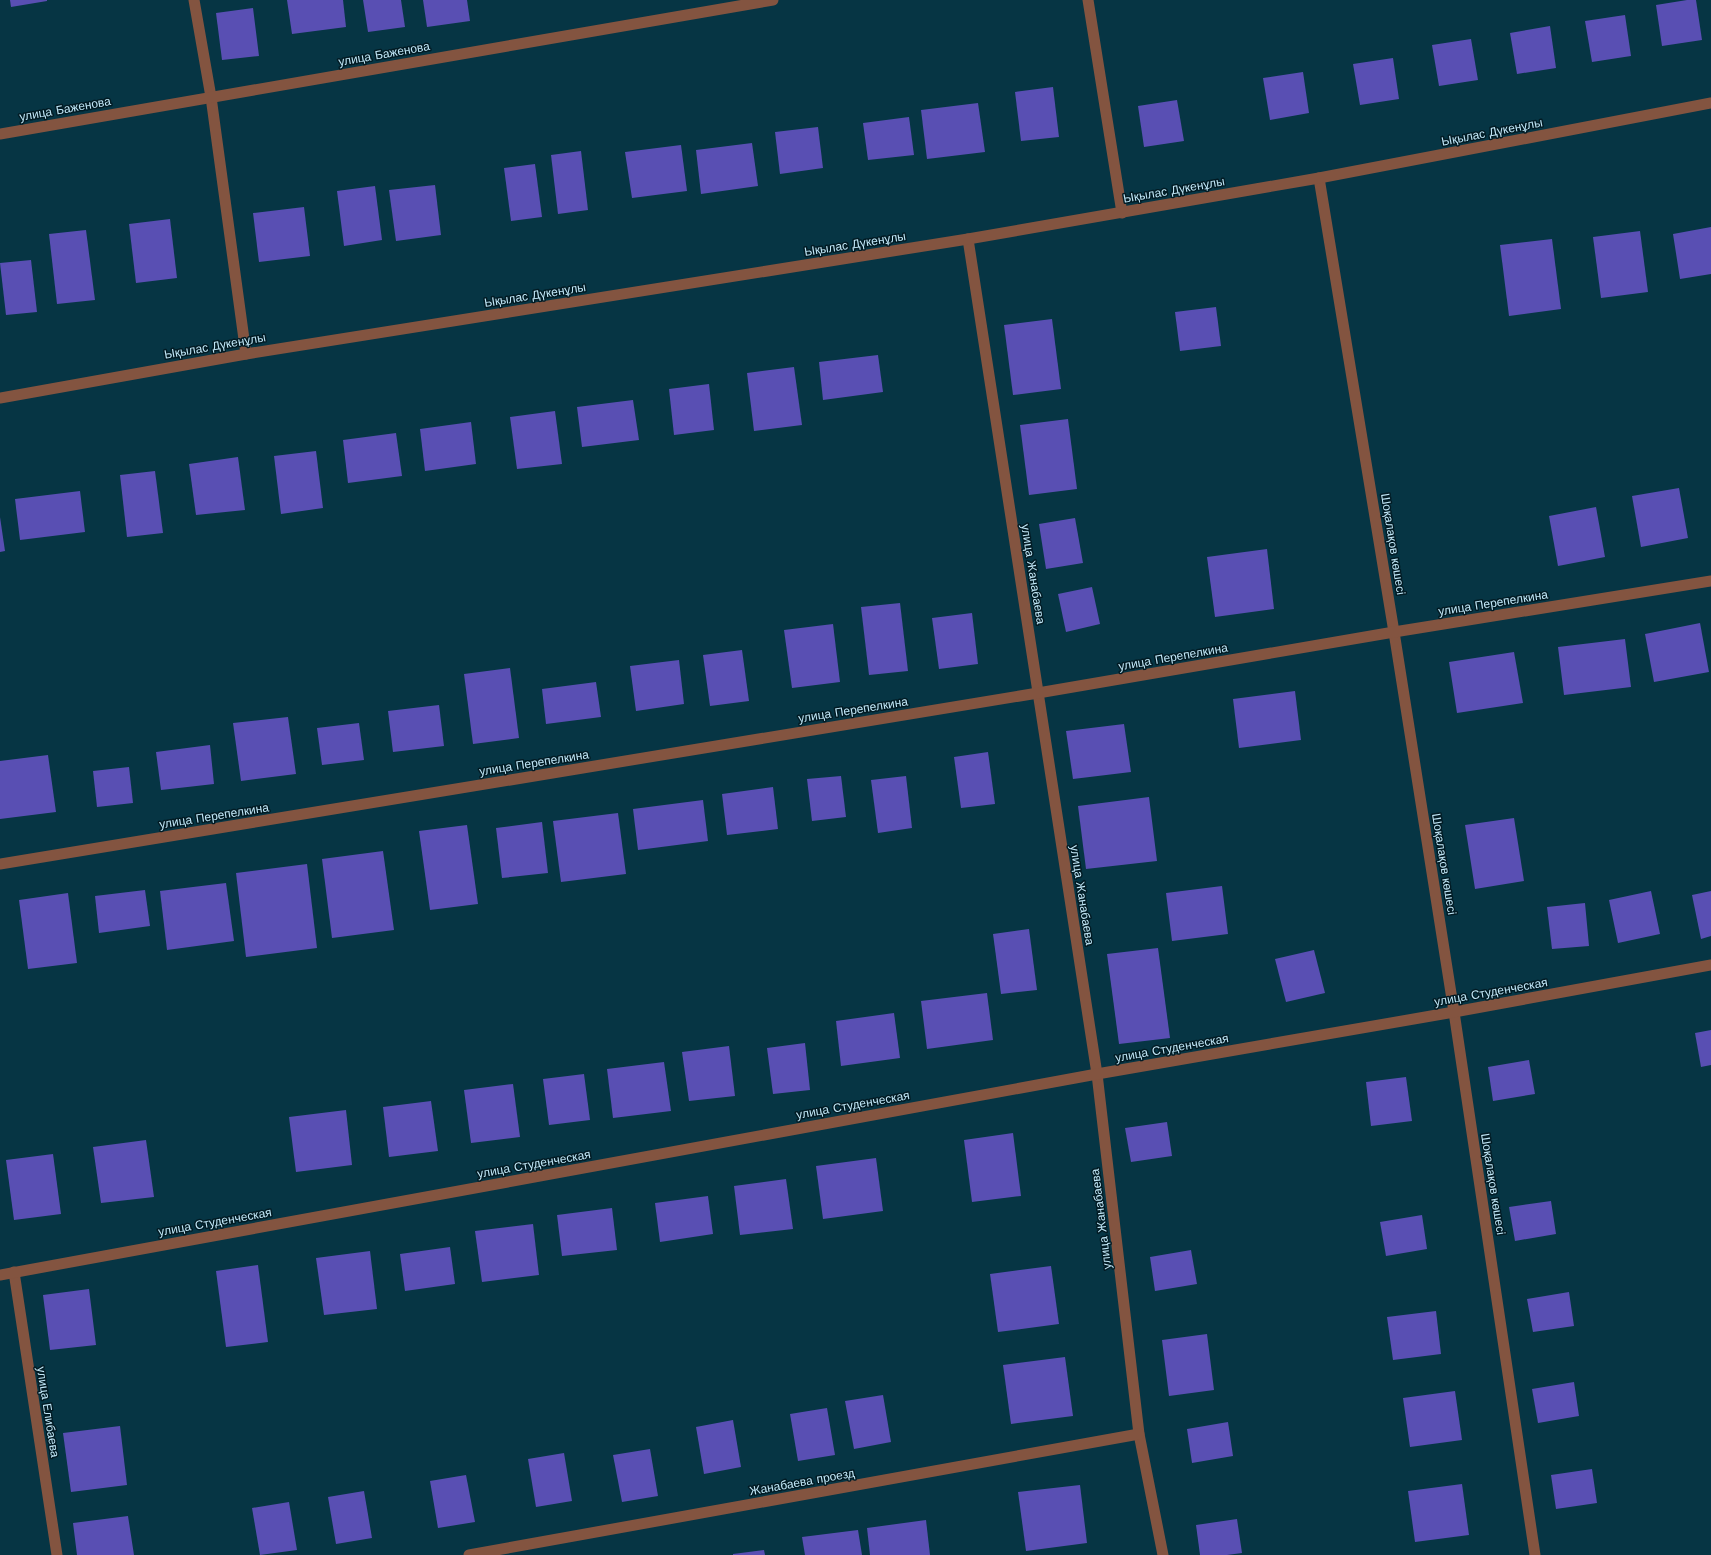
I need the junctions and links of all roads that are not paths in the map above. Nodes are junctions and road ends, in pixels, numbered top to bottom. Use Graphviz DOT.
graph roads {
  1 [pos="194,0"];
  2 [pos="773,0"];
  3 [pos="1088,0"];
  4 [pos="211,97"];
  5 [pos="1711,103"];
  6 [pos="0,134"];
  7 [pos="1319,178"];
  8 [pos="1122,212"];
  9 [pos="968,239"];
  10 [pos="246,354"];
  11 [pos="0,398"];
  12 [pos="1711,581"];
  13 [pos="1394,632"];
  14 [pos="1038,693"];
  15 [pos="0,864"];
  16 [pos="1711,966"];
  17 [pos="1454,1012"];
  18 [pos="1097,1074"];
  19 [pos="14,1272"];
  20 [pos="0,1275"];
  21 [pos="1139,1434"];
  22 [pos="57,1555"];
  23 [pos="469,1555"];
  24 [pos="1163,1555"];
  25 [pos="1535,1555"];
  1 -- 4 [label="street"];
  2 -- 4 [label="street, улица Баженова"];
  3 -- 8 [label="street"];
  4 -- 6 [label="street, улица Баженова"];
  4 -- 10 [label="street"];
  5 -- 7 [label="street, Ықылас Дүкенұлы"];
  7 -- 8 [label="street, Ықылас Дүкенұлы"];
  7 -- 13 [label="street, Шоқалақов көшесі"];
  8 -- 9 [label="street, Ықылас Дүкенұлы"];
  9 -- 10 [label="street, Ықылас Дүкенұлы"];
  9 -- 14 [label="street, улица Жанабаева"];
  10 -- 11 [label="street, Ықылас Дүкенұлы"];
  12 -- 13 [label="street, улица Перепелкина"];
  13 -- 14 [label="street, улица Перепелкина"];
  13 -- 17 [label="street, Шоқалақов көшесі"];
  14 -- 15 [label="street, улица Перепелкина"];
  14 -- 18 [label="street, улица Жанабаева"];
  16 -- 17 [label="street, улица Студенческая"];
  17 -- 18 [label="street, улица Студенческая"];
  17 -- 25 [label="street, Шоқалақов көшесі"];
  18 -- 19 [label="street, улица Студенческая"];
  18 -- 21 [label="street, улица Жанабаева"];
  19 -- 20 [label="street, улица Студенческая"];
  19 -- 22 [label="street, улица Елибаева"];
  21 -- 23 [label="street, Жанабаева проезд"];
  21 -- 24 [label="street, улица Жанабаева"];
}
